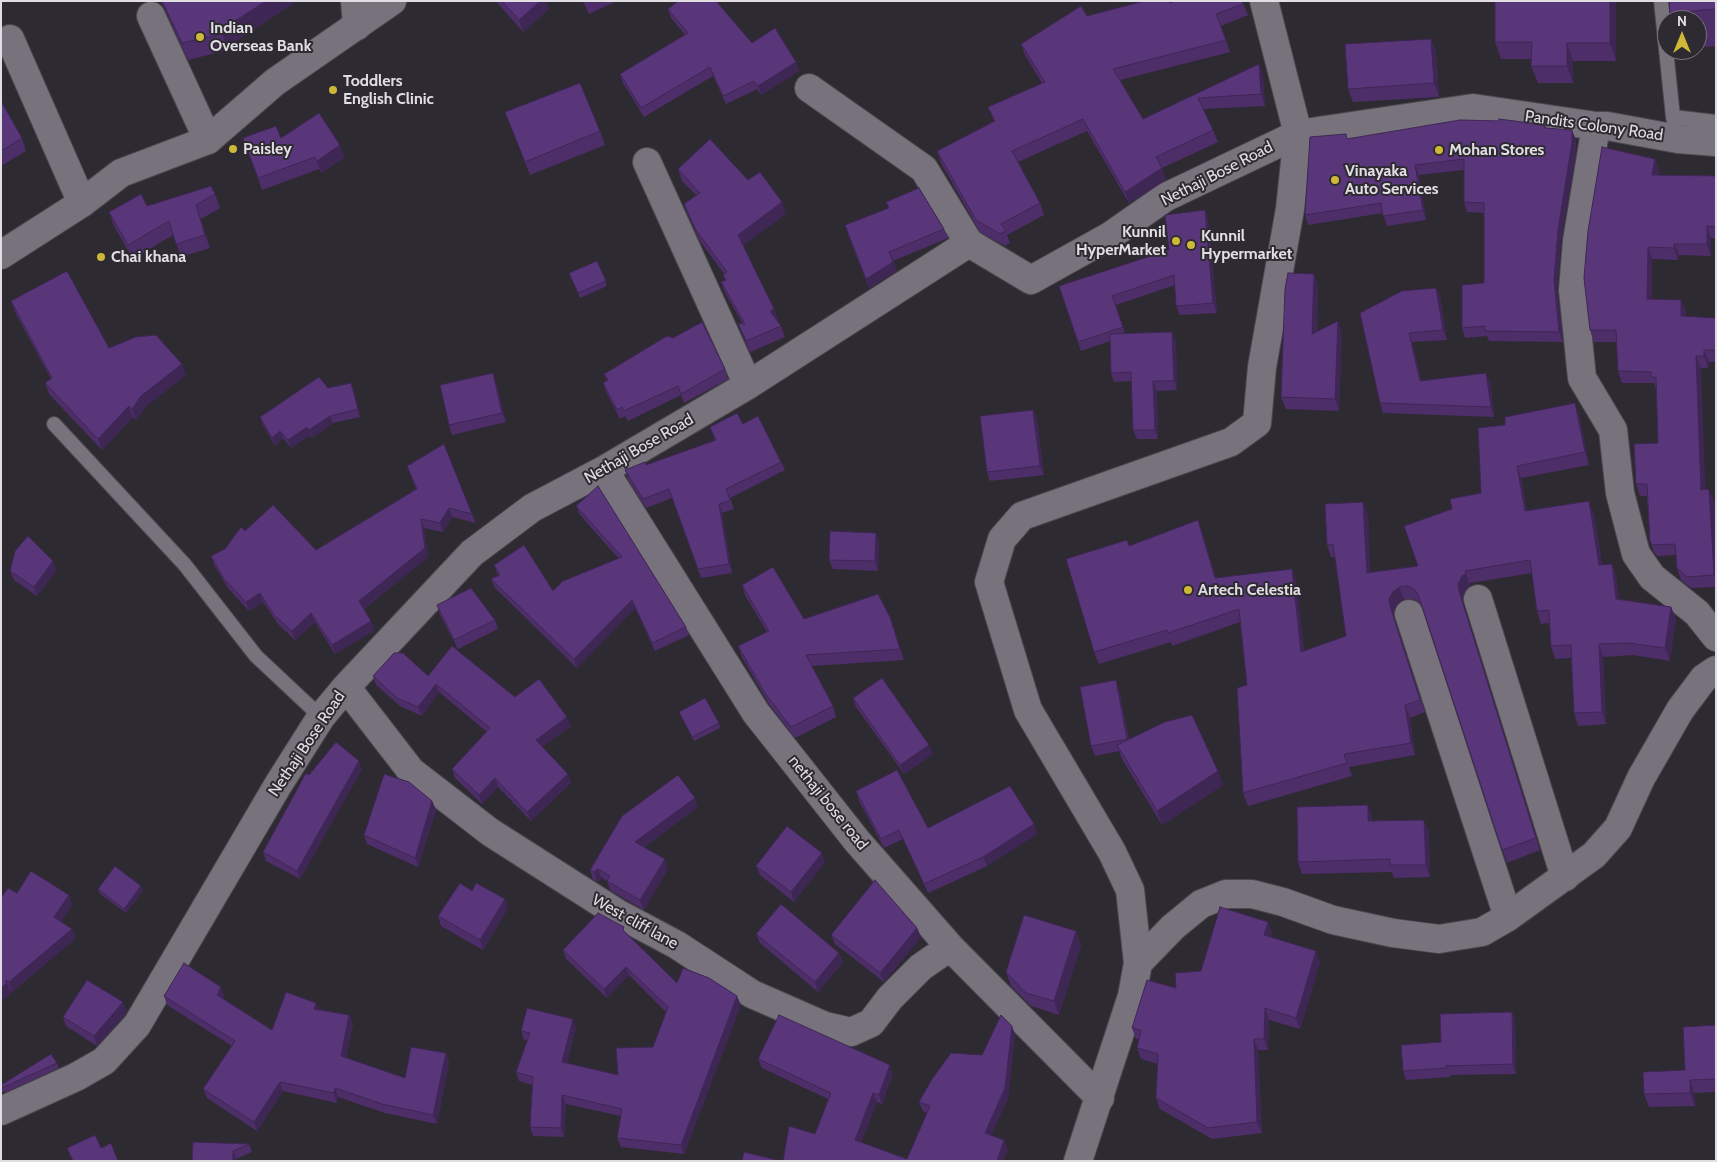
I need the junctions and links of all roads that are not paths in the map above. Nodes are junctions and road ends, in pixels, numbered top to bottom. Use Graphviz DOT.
graph roads {
  1 [pos="392,1"];
  2 [pos="1264,1"];
  3 [pos="1661,1"];
  4 [pos="356,14"];
  5 [pos="151,16"];
  6 [pos="10,39"];
  7 [pos="809,88"];
  8 [pos="1473,108"];
  9 [pos="1716,122"];
  10 [pos="1596,126"];
  11 [pos="1675,128"];
  12 [pos="1298,134"];
  13 [pos="208,140"];
  14 [pos="1716,142"];
  15 [pos="647,162"];
  16 [pos="82,203"];
  17 [pos="969,243"];
  18 [pos="1,255"];
  19 [pos="748,385"];
  20 [pos="54,424"];
  21 [pos="604,470"];
  22 [pos="1478,599"];
  23 [pos="1409,614"];
  24 [pos="1716,637"];
  25 [pos="1716,670"];
  26 [pos="346,687"];
  27 [pos="321,718"];
  28 [pos="1565,877"];
  29 [pos="1508,917"];
  30 [pos="950,947"];
  31 [pos="1138,964"];
  32 [pos="1100,1098"];
  33 [pos="1,1111"];
  34 [pos="1078,1161"];
  1 -- 4 [label="street"];
  2 -- 12 [label="street"];
  3 -- 11 [label="lane"];
  4 -- 13 [label="street"];
  5 -- 13 [label="street"];
  6 -- 16 [label="street"];
  7 -- 17 [label="street"];
  8 -- 10 [label="street, Pandits Colony Road"];
  8 -- 12 [label="street, Nethaji Bose Road"];
  9 -- 11 [label="lane"];
  10 -- 11 [label="street, Pandits Colony Road"];
  10 -- 24 [label="street"];
  11 -- 14 [label="street, Pandits Colony Road"];
  12 -- 17 [label="street, Nethaji Bose Road"];
  12 -- 31 [label="street"];
  13 -- 16 [label="street"];
  15 -- 19 [label="street"];
  16 -- 18 [label="street"];
  17 -- 19 [label="street, Nethaji Bose Road"];
  19 -- 21 [label="street, Nethaji Bose Road"];
  20 -- 27 [label="lane"];
  21 -- 26 [label="street, Nethaji Bose Road"];
  21 -- 30 [label="street, nethaji bose road"];
  22 -- 28 [label="street"];
  23 -- 29 [label="street"];
  25 -- 28 [label="street"];
  26 -- 27 [label="street, Nethaji Bose Road"];
  26 -- 30 [label="street, West cliff lane"];
  27 -- 33 [label="street, Nethaji Bose Road"];
  28 -- 29 [label="street"];
  29 -- 31 [label="street"];
  30 -- 32 [label="street, nethaji bose road"];
  31 -- 32 [label="street"];
  32 -- 34 [label="street"];
}
